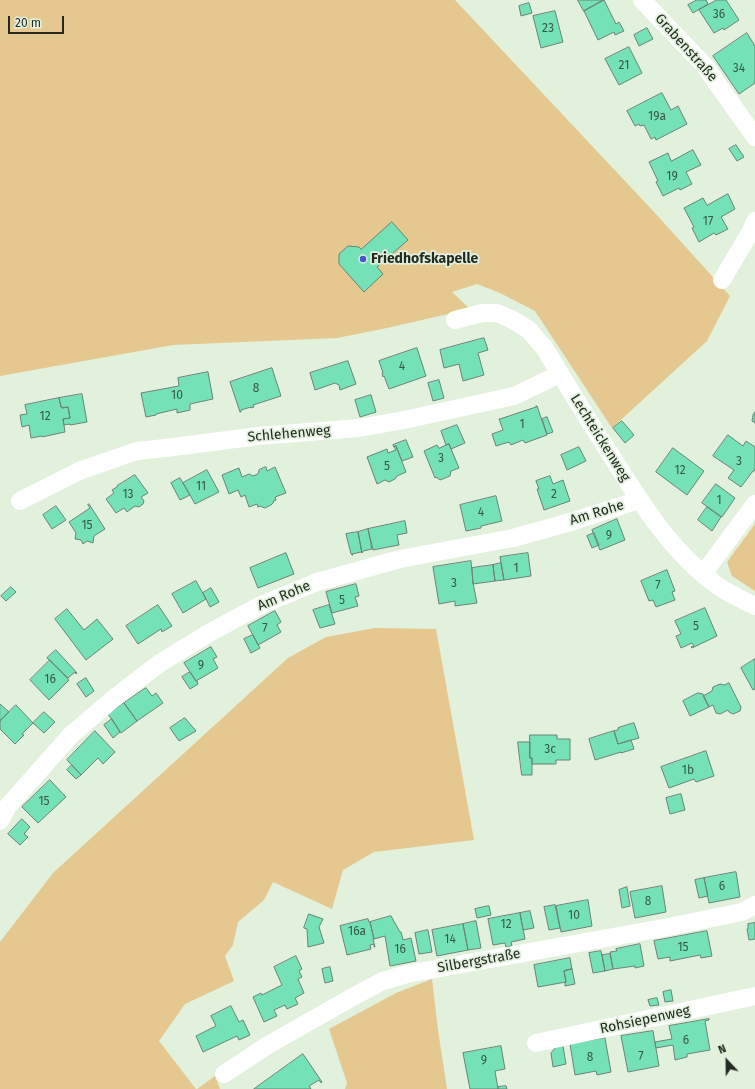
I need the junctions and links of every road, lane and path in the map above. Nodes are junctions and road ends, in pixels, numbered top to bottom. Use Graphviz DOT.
graph roads {
  1 [pos="642,0"];
  2 [pos="755,137"];
  3 [pos="755,222"];
  4 [pos="722,280"];
  5 [pos="455,320"];
  6 [pos="560,374"];
  7 [pos="639,500"];
  8 [pos="20,501"];
  9 [pos="755,504"];
  10 [pos="703,574"];
  11 [pos="755,606"];
  12 [pos="0,822"];
  13 [pos="755,905"];
  14 [pos="755,996"];
  15 [pos="536,1043"];
  16 [pos="224,1074"];
  1 -- 2 [label="street, Grabenstraße"];
  3 -- 4 [label="street"];
  5 -- 6 [label="street, Lechteickenweg"];
  6 -- 7 [label="street, Lechteickenweg"];
  6 -- 8 [label="street, Schlehenweg"];
  7 -- 10 [label="street, Lechteickenweg"];
  7 -- 12 [label="street, Am Rohe"];
  9 -- 10 [label="street"];
  10 -- 11 [label="street, Lechteickenweg"];
  13 -- 16 [label="street, Silbergstraße"];
  14 -- 15 [label="street, Rohsiepenweg"];
}
